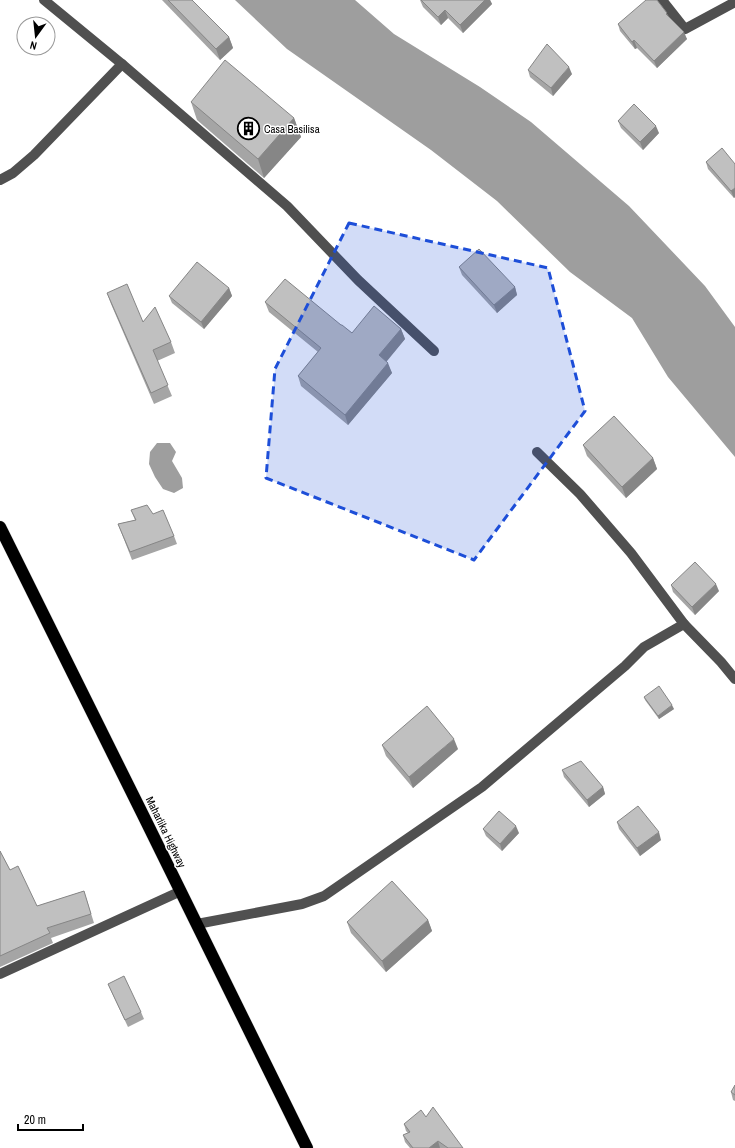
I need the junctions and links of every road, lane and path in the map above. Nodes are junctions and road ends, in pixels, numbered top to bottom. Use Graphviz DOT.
graph roads {
  1 [pos="44,0"];
  2 [pos="662,0"];
  3 [pos="735,2"];
  4 [pos="122,64"];
  5 [pos="0,180"];
  6 [pos="434,351"];
  7 [pos="537,452"];
  8 [pos="0,527"];
  9 [pos="684,624"];
  10 [pos="735,680"];
  11 [pos="180,891"];
  12 [pos="197,924"];
  13 [pos="0,974"];
  14 [pos="307,1148"];
  1 -- 4 [label="street"];
  2 -- 3 [label="street"];
  4 -- 5 [label="street"];
  4 -- 6 [label="street"];
  7 -- 9 [label="street"];
  8 -- 11 [label="highway, Maharlika Highway"];
  9 -- 10 [label="street"];
  9 -- 12 [label="street"];
  11 -- 12 [label="highway, Maharlika Highway"];
  11 -- 13 [label="street"];
  12 -- 14 [label="highway, Maharlika Highway"];
}
